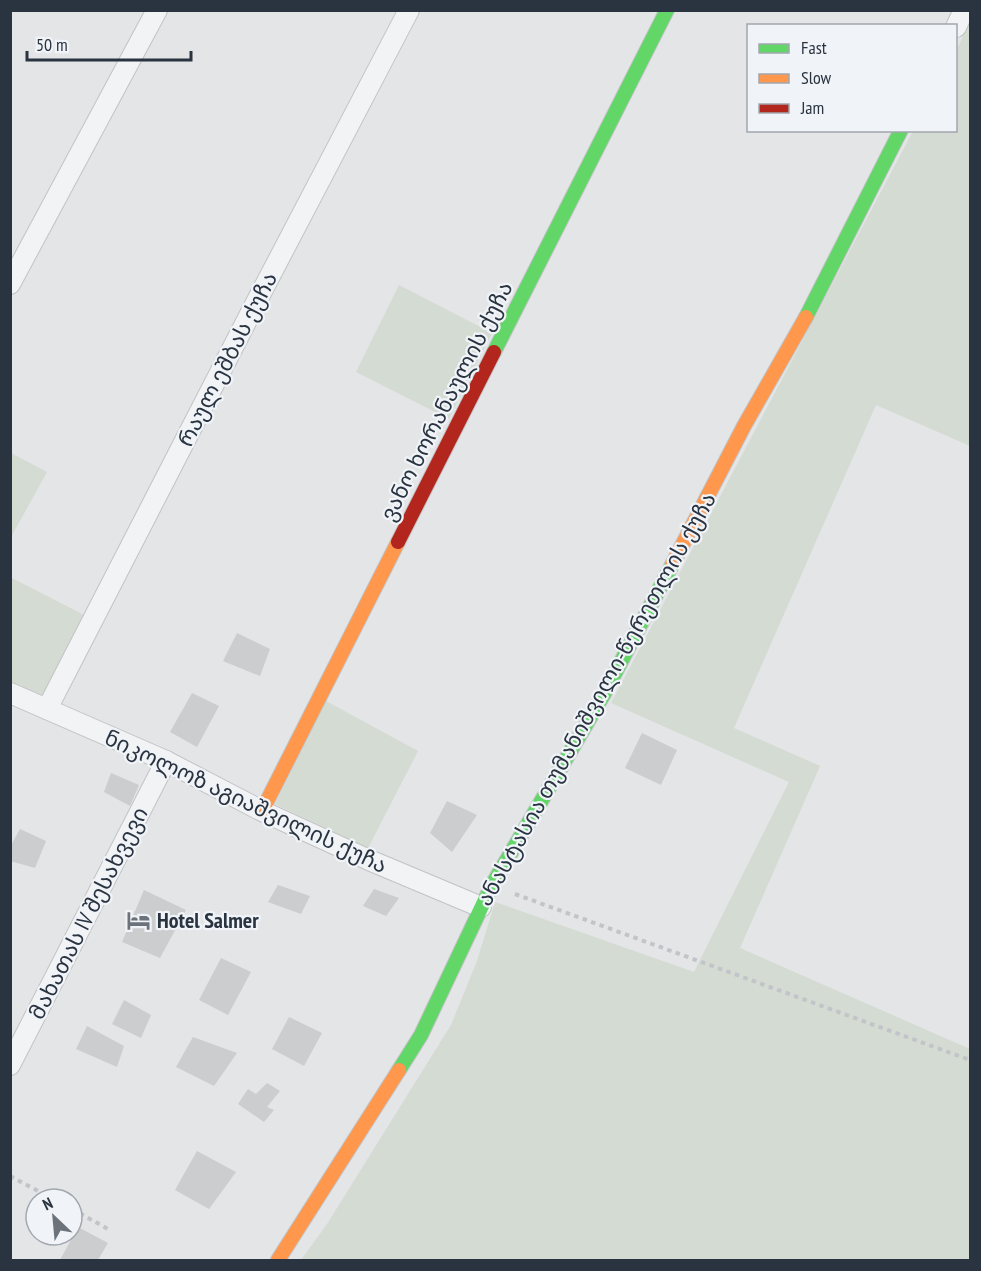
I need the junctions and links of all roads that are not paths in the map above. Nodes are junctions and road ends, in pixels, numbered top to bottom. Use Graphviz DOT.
graph roads {
  1 [pos="157,10"];
  2 [pos="409,10"];
  3 [pos="667,10"];
  4 [pos="964,10"];
  5 [pos="957,25"];
  6 [pos="900,132"];
  7 [pos="10,284"];
  8 [pos="10,693"];
  9 [pos="47,709"];
  10 [pos="166,761"];
  11 [pos="262,811"];
  12 [pos="481,907"];
  13 [pos="10,1065"];
  14 [pos="278,1260"];
  1 -- 7 [label="street"];
  2 -- 9 [label="street, რაულ ეშბას ქუჩა"];
  3 -- 11 [label="street, ვანო ხორანაულის ქუჩა"];
  4 -- 5 [label="street"];
  6 -- 12 [label="street, ანასტასია თუმანიშვილი-წერეთლის ქუჩა"];
  8 -- 9 [label="street, ნიკოლოზ აგიაშვილის ქუჩა"];
  9 -- 10 [label="street, ნიკოლოზ აგიაშვილის ქუჩა"];
  10 -- 11 [label="street, ნიკოლოზ აგიაშვილის ქუჩა"];
  10 -- 13 [label="street, მახათას IV შესახვევი"];
  11 -- 12 [label="street, ნიკოლოზ აგიაშვილის ქუჩა"];
  12 -- 14 [label="street, ანასტასია თუმანიშვილი-წერეთლის ქუჩა"];
}
